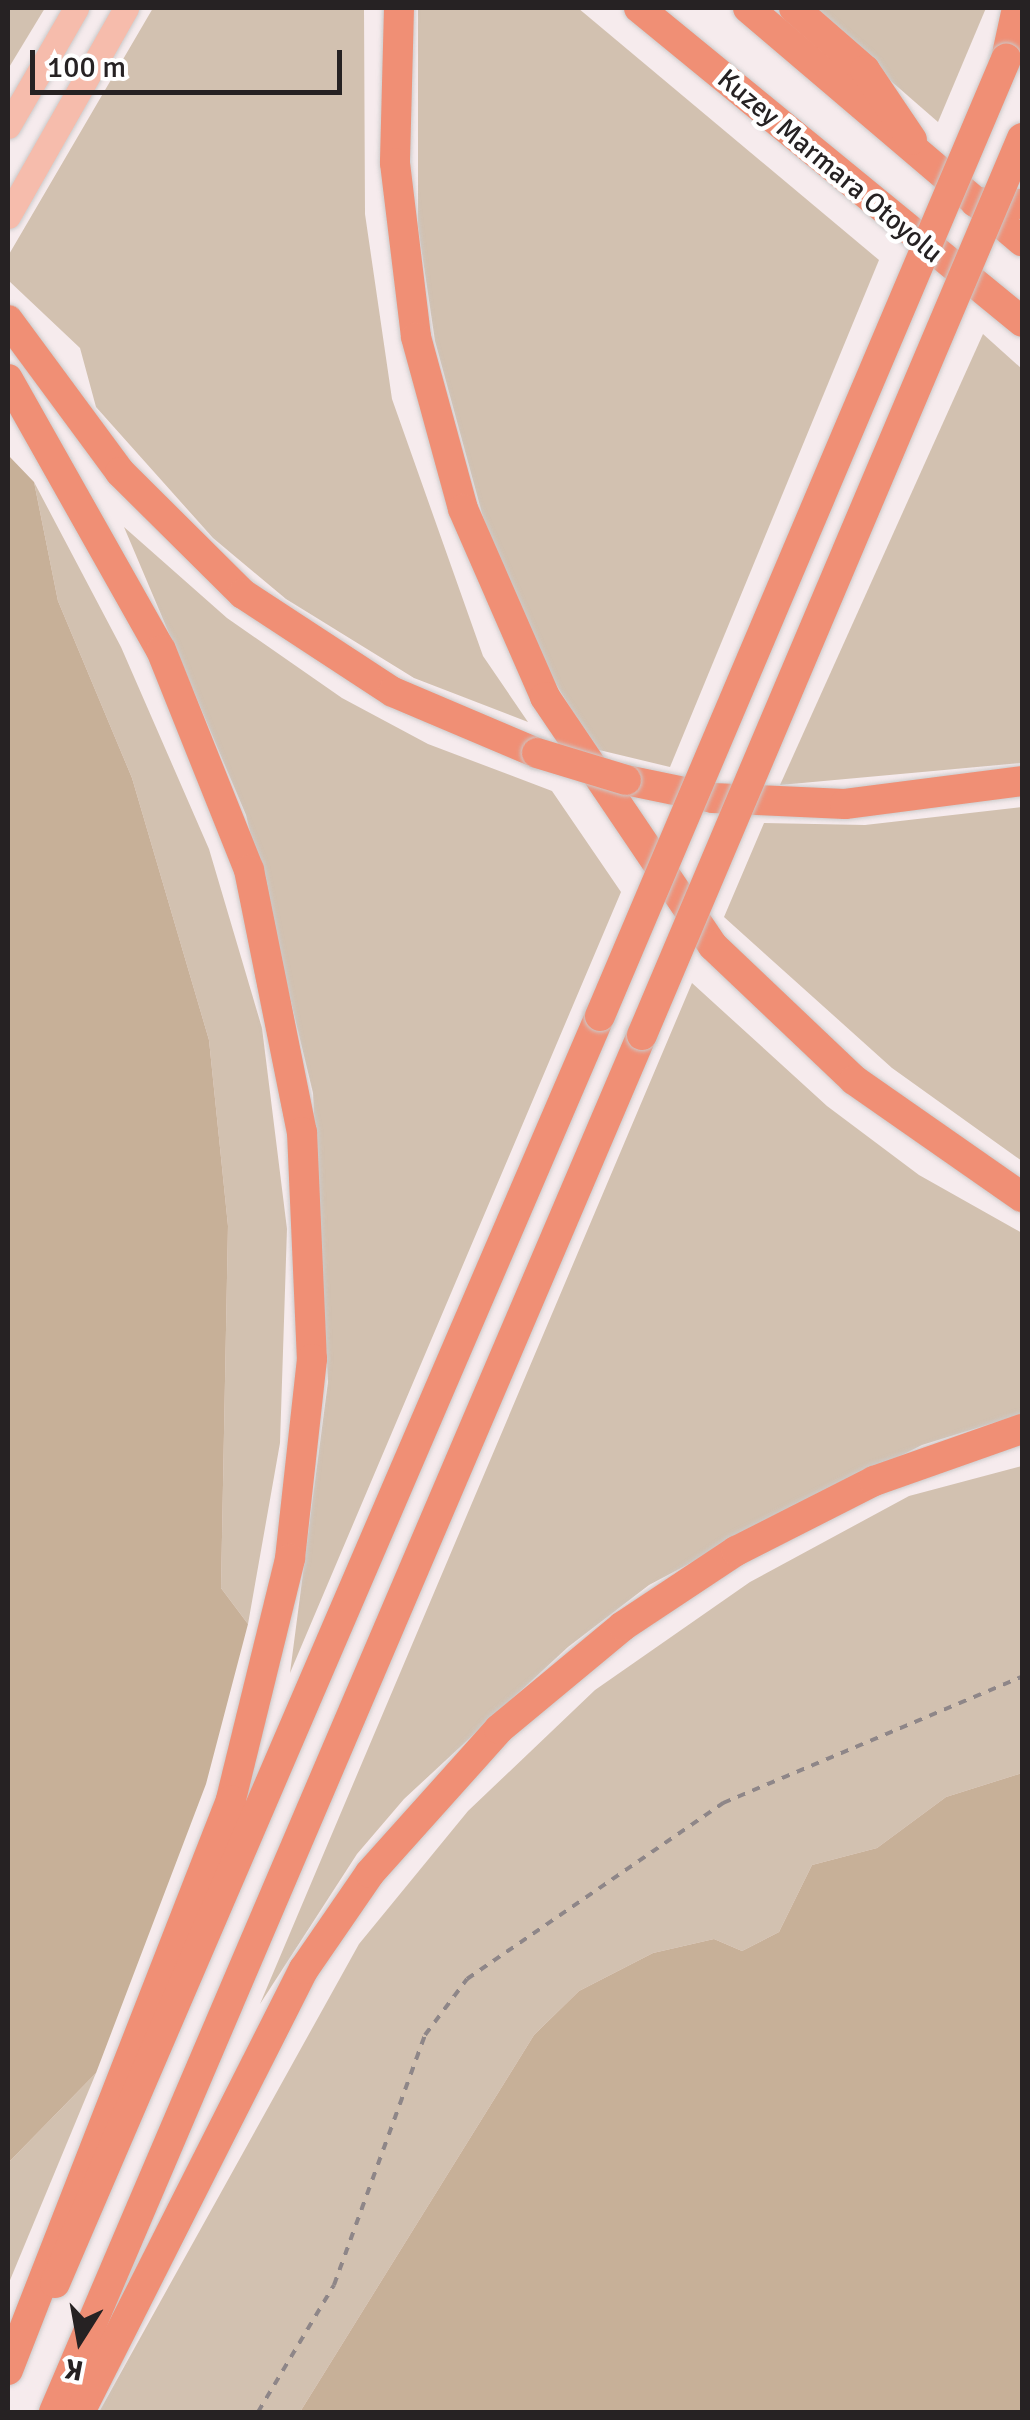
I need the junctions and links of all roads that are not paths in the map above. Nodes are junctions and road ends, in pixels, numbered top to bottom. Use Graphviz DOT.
graph roads {
  1 [pos="76,8"];
  2 [pos="126,8"];
  3 [pos="399,8"];
  4 [pos="639,8"];
  5 [pos="748,8"];
  6 [pos="794,8"];
  7 [pos="1017,8"];
  8 [pos="1022,20"];
  9 [pos="1006,59"];
  10 [pos="8,126"];
  11 [pos="1022,138"];
  12 [pos="916,152"];
  13 [pos="1022,180"];
  14 [pos="975,202"];
  15 [pos="1022,204"];
  16 [pos="8,216"];
  17 [pos="1022,241"];
  18 [pos="958,289"];
  19 [pos="1022,322"];
  20 [pos="15,333"];
  21 [pos="8,379"];
  22 [pos="1022,781"];
  23 [pos="1022,1197"];
  24 [pos="1022,1429"];
  25 [pos="28,2322"];
  26 [pos="8,2370"];
  27 [pos="54,2412"];
  28 [pos="80,2412"];
  1 -- 10 [label="main road"];
  2 -- 16 [label="main road"];
  3 -- 23 [label="highway"];
  4 -- 19 [label="highway, Kuzey Marmara Otoyolu"];
  5 -- 12 [label="highway"];
  6 -- 12 [label="highway"];
  7 -- 9 [label="highway"];
  8 -- 9 [label="highway"];
  9 -- 25 [label="highway, bridge"];
  11 -- 18 [label="highway, bridge"];
  12 -- 14 [label="highway"];
  13 -- 18 [label="highway, bridge"];
  14 -- 15 [label="highway"];
  14 -- 17 [label="highway"];
  18 -- 27 [label="highway, bridge"];
  20 -- 22 [label="highway, bridge"];
  21 -- 25 [label="highway"];
  24 -- 28 [label="highway"];
  25 -- 26 [label="highway"];
}
